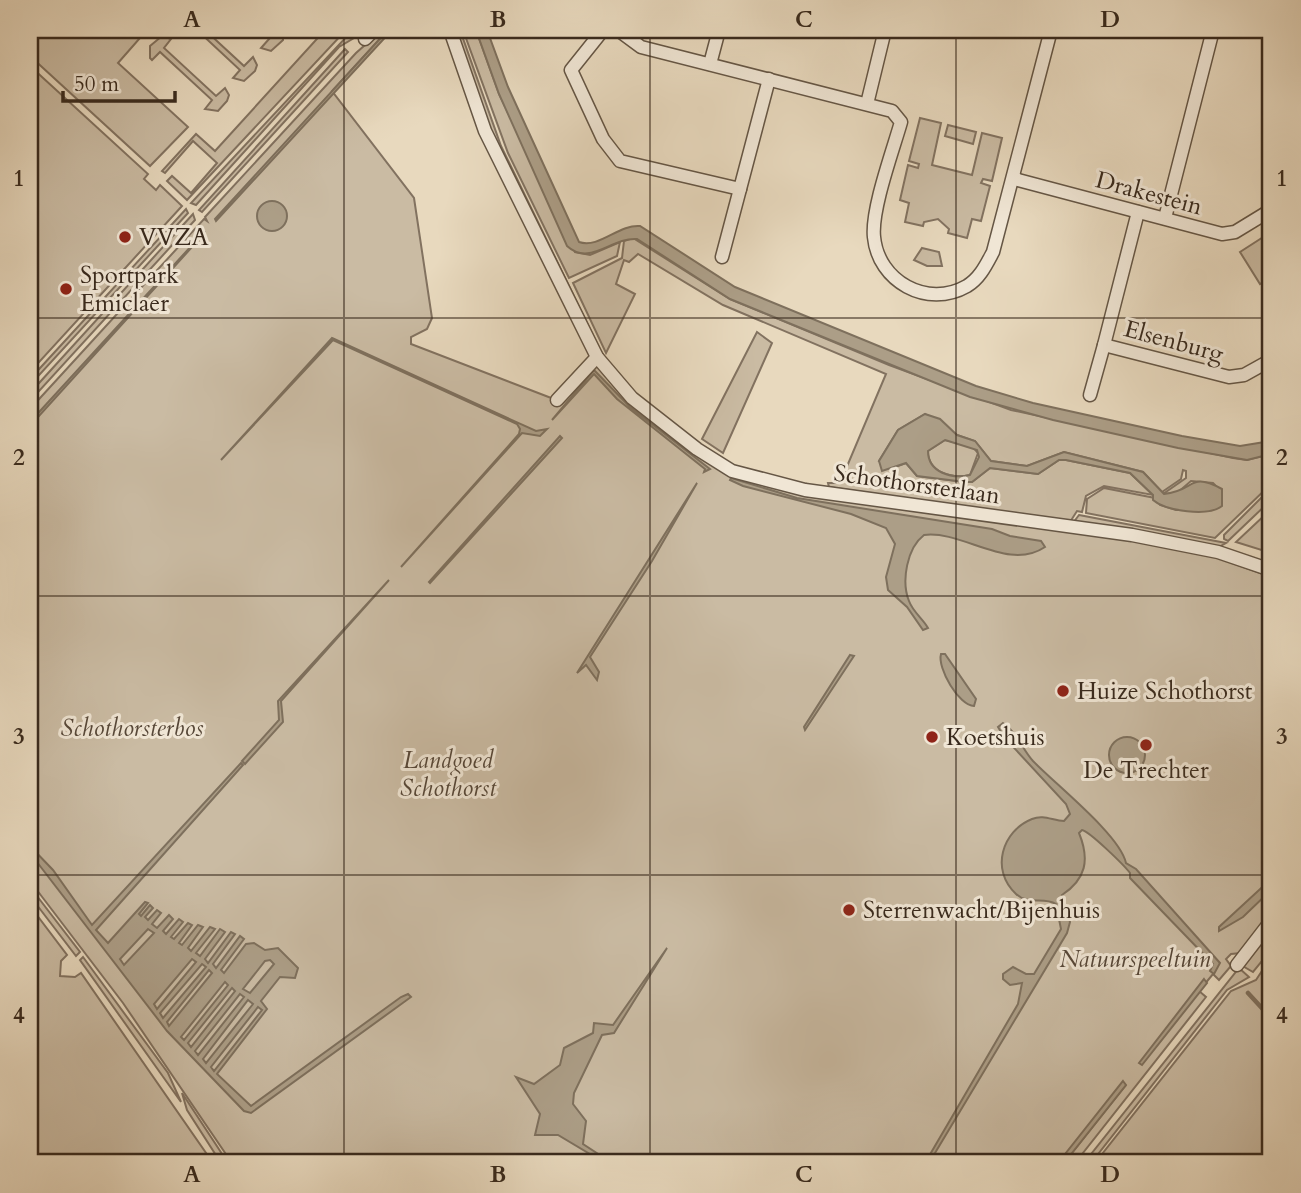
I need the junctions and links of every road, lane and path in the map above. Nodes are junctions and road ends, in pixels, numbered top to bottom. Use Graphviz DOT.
graph roads {
  1 [pos="355,30"];
  2 [pos="450,30"];
  3 [pos="603,30"];
  4 [pos="618,30"];
  5 [pos="719,30"];
  6 [pos="886,30"];
  7 [pos="1051,30"];
  8 [pos="1213,30"];
  9 [pos="370,34"];
  10 [pos="710,64"];
  11 [pos="769,79"];
  12 [pos="867,104"];
  13 [pos="1014,177"];
  14 [pos="740,189"];
  15 [pos="1271,210"];
  16 [pos="1139,212"];
  17 [pos="1165,218"];
  18 [pos="722,257"];
  19 [pos="1104,345"];
  20 [pos="597,357"];
  21 [pos="1271,360"];
  22 [pos="1090,395"];
  23 [pos="557,400"];
  24 [pos="1271,570"];
  25 [pos="1271,921"];
  26 [pos="1237,965"];
  1 -- 9 [label="lane"];
  2 -- 20 [label="street, Schothorsterlaan"];
  3 -- 14 [label="street"];
  4 -- 10 [label="street"];
  5 -- 10 [label="street"];
  6 -- 12 [label="street"];
  7 -- 13 [label="street"];
  8 -- 17 [label="street"];
  10 -- 11 [label="street"];
  11 -- 12 [label="street"];
  11 -- 14 [label="street"];
  12 -- 13 [label="street"];
  13 -- 16 [label="street, Drakestein"];
  14 -- 18 [label="street"];
  15 -- 17 [label="street, Drakestein"];
  16 -- 17 [label="street, Drakestein"];
  16 -- 19 [label="street, Elsenburg"];
  19 -- 21 [label="street, Elsenburg"];
  19 -- 22 [label="street, Elsenburg"];
  20 -- 23 [label="street"];
  20 -- 24 [label="street, Schothorsterlaan"];
  25 -- 26 [label="street"];
}
